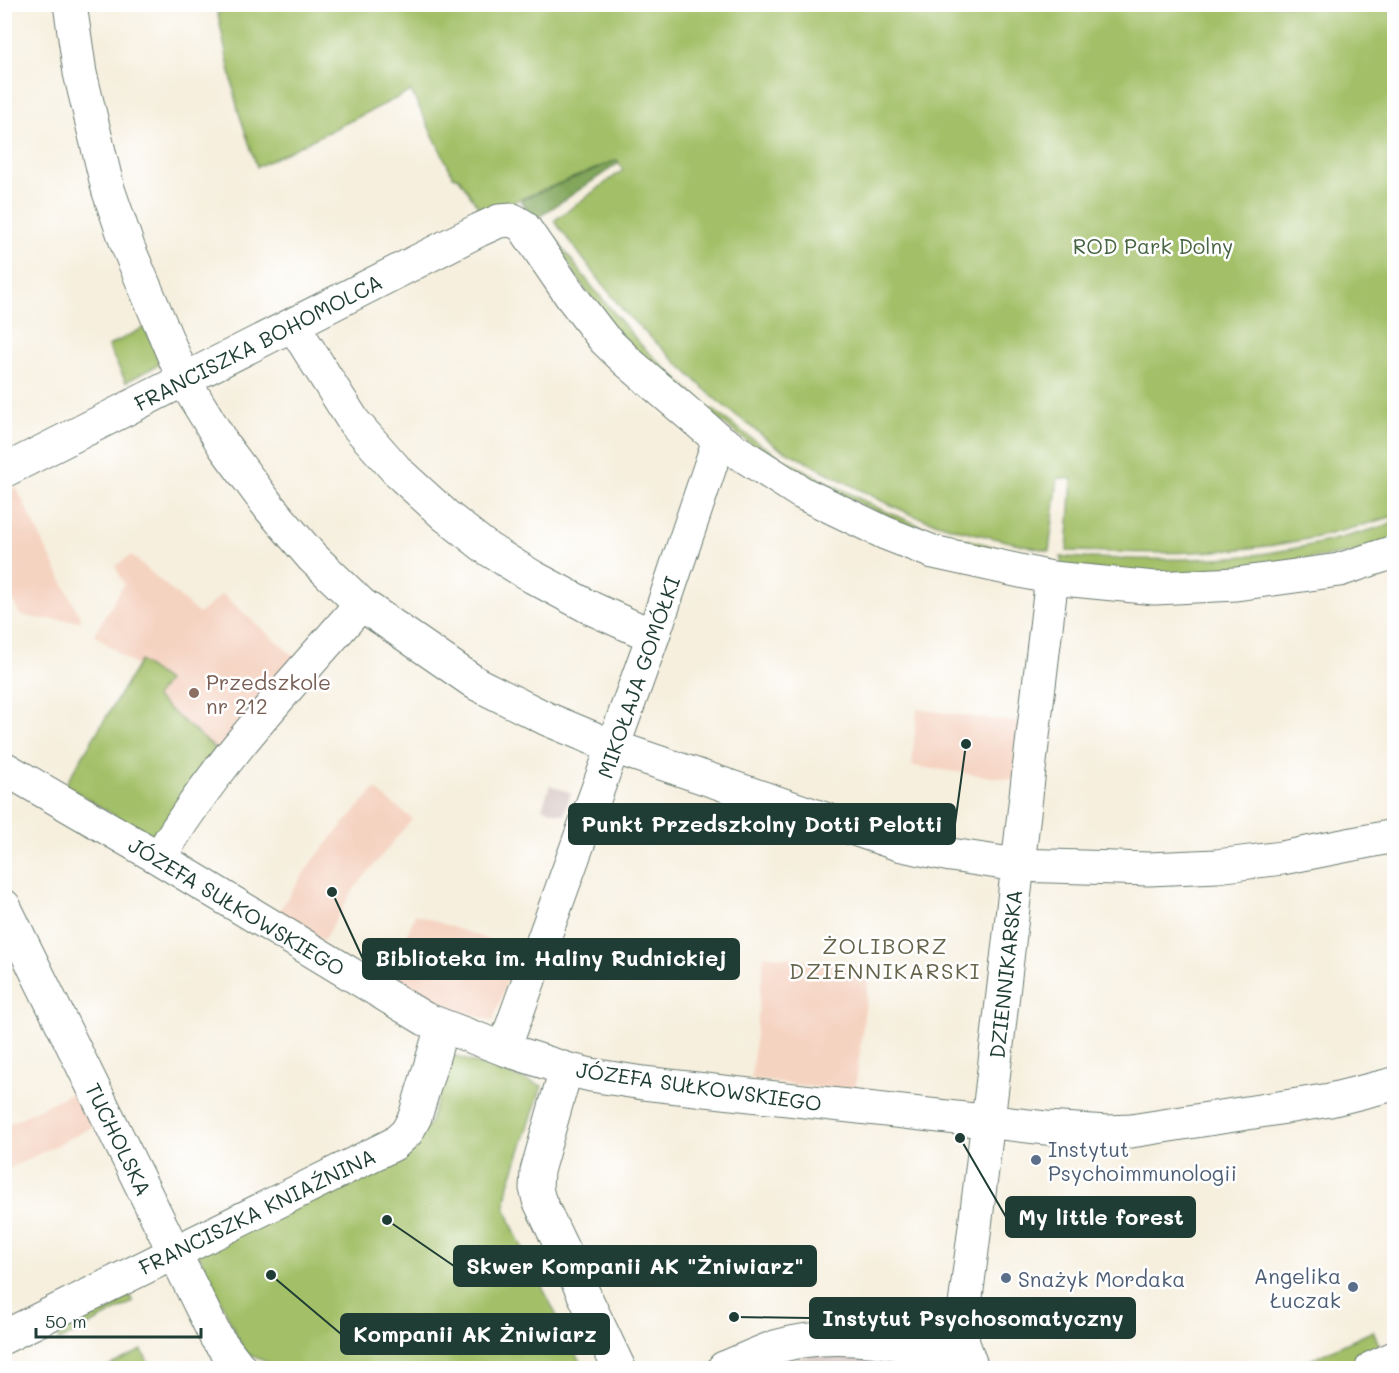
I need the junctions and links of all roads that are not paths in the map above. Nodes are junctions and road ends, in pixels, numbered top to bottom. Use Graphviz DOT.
graph roads {
  1 [pos="70,4"];
  2 [pos="293,325"];
  3 [pos="184,380"];
  4 [pos="719,440"];
  5 [pos="6,468"];
  6 [pos="1395,552"];
  7 [pos="1052,578"];
  8 [pos="361,604"];
  9 [pos="653,636"];
  10 [pos="614,747"];
  11 [pos="4,768"];
  12 [pos="1395,836"];
  13 [pos="159,858"];
  14 [pos="1017,865"];
  15 [pos="4,906"];
  16 [pos="442,1027"];
  17 [pos="504,1049"];
  18 [pos="566,1069"];
  19 [pos="1395,1084"];
  20 [pos="989,1122"];
  21 [pos="175,1251"];
  22 [pos="4,1336"];
  23 [pos="1395,1358"];
  24 [pos="971,1366"];
  25 [pos="240,1368"];
  26 [pos="619,1368"];
  27 [pos="724,1368"];
  28 [pos="1372,1368"];
  1 -- 3 [label="street"];
  2 -- 3 [label="street, FRANCISZKA BOHOMOLCA"];
  2 -- 4 [label="street, FRANCISZKA BOHOMOLCA"];
  2 -- 9 [label="street"];
  3 -- 5 [label="street, FRANCISZKA BOHOMOLCA"];
  3 -- 8 [label="street"];
  4 -- 7 [label="street"];
  4 -- 9 [label="street, MIKOŁAJA GOMÓŁKI"];
  6 -- 7 [label="street"];
  7 -- 14 [label="street, DZIENNIKARSKA"];
  8 -- 10 [label="street"];
  8 -- 13 [label="street"];
  9 -- 10 [label="street, MIKOŁAJA GOMÓŁKI"];
  10 -- 14 [label="street"];
  10 -- 17 [label="street, MIKOŁAJA GOMÓŁKI"];
  11 -- 13 [label="street, JÓZEFA SUŁKOWSKIEGO"];
  12 -- 14 [label="street"];
  13 -- 16 [label="street, JÓZEFA SUŁKOWSKIEGO"];
  14 -- 20 [label="street, DZIENNIKARSKA"];
  15 -- 21 [label="street, TUCHOLSKA"];
  16 -- 17 [label="street, JÓZEFA SUŁKOWSKIEGO"];
  16 -- 21 [label="street, FRANCISZKA KNIAŹNINA"];
  17 -- 18 [label="street, JÓZEFA SUŁKOWSKIEGO"];
  18 -- 20 [label="street, JÓZEFA SUŁKOWSKIEGO"];
  18 -- 26 [label="street"];
  19 -- 20 [label="street, JÓZEFA SUŁKOWSKIEGO"];
  20 -- 24 [label="street, DZIENNIKARSKA"];
  21 -- 22 [label="street, FRANCISZKA KNIAŹNINA"];
  21 -- 25 [label="street, TUCHOLSKA"];
  23 -- 28 [label="street"];
  24 -- 27 [label="street"];
}
